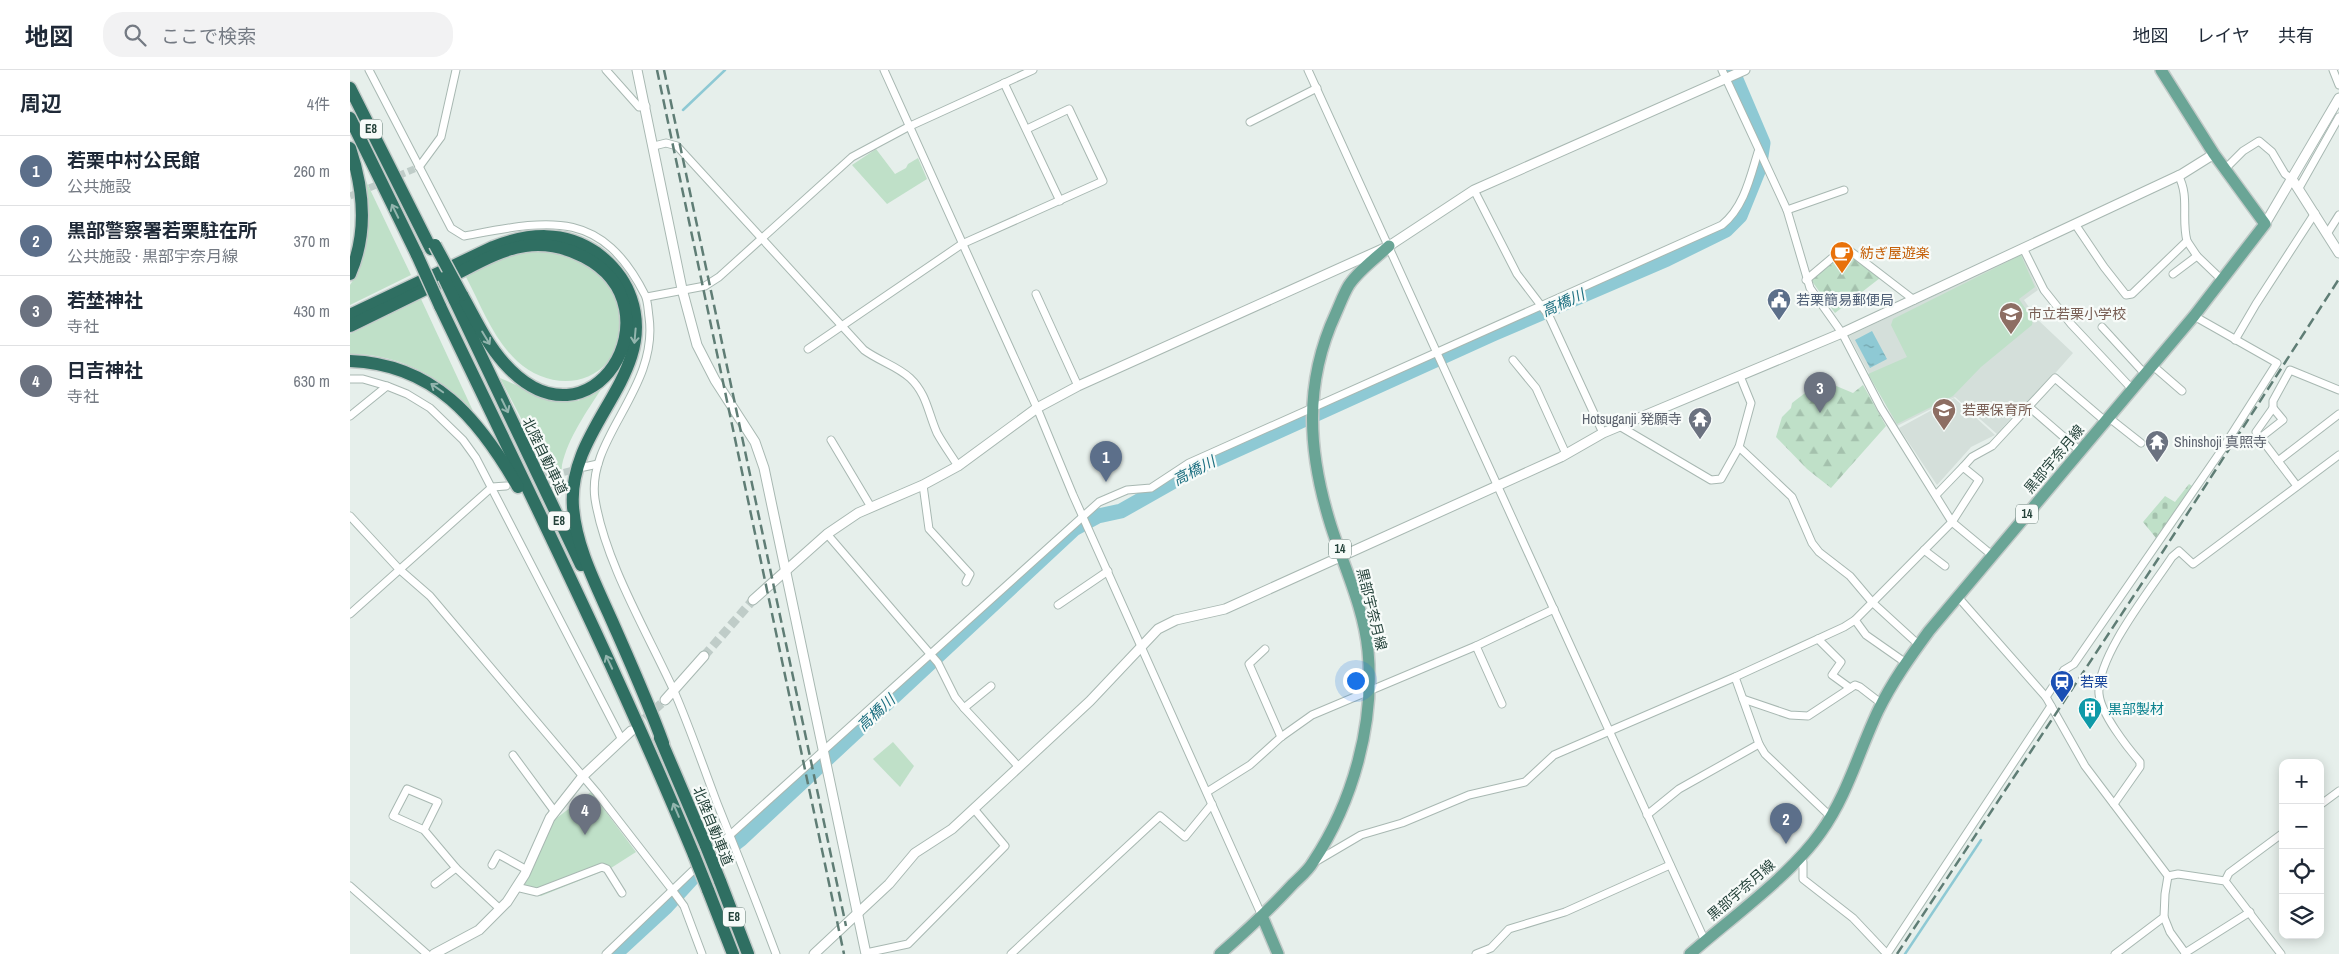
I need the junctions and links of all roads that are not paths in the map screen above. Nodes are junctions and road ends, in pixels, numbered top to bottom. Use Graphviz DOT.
graph roads {
  1 [pos="369,70"];
  2 [pos="456,70"];
  3 [pos="606,70"];
  4 [pos="637,70"];
  5 [pos="884,70"];
  6 [pos="1033,70"];
  7 [pos="1308,70"];
  8 [pos="1722,70"];
  9 [pos="1746,70"];
  10 [pos="2161,70"];
  11 [pos="2333,70"];
  12 [pos="1726,79"];
  13 [pos="1004,83"];
  14 [pos="2339,85"];
  15 [pos="350,88"];
  16 [pos="1317,88"];
  17 [pos="2338,102"];
  18 [pos="646,106"];
  19 [pos="2339,117"];
  20 [pos="350,118"];
  21 [pos="1250,122"];
  22 [pos="908,127"];
  23 [pos="1027,129"];
  24 [pos="654,146"];
  25 [pos="350,148"];
  26 [pos="1758,152"];
  27 [pos="2214,154"];
  28 [pos="420,167"];
  29 [pos="2225,169"];
  30 [pos="2178,175"];
  31 [pos="2292,179"];
  32 [pos="2299,188"];
  33 [pos="1474,190"];
  34 [pos="1844,190"];
  35 [pos="1060,201"];
  36 [pos="1787,210"];
  37 [pos="2315,213"];
  38 [pos="2339,215"];
  39 [pos="2075,224"];
  40 [pos="2264,224"];
  41 [pos="2327,234"];
  42 [pos="761,238"];
  43 [pos="2187,241"];
  44 [pos="962,244"];
  45 [pos="1389,246"];
  46 [pos="2023,248"];
  47 [pos="2339,253"];
  48 [pos="2198,256"];
  49 [pos="350,274"];
  50 [pos="2173,274"];
  51 [pos="1806,280"];
  52 [pos="2222,280"];
  53 [pos="682,289"];
  54 [pos="1036,294"];
  55 [pos="458,297"];
  56 [pos="647,297"];
  57 [pos="1914,300"];
  58 [pos="1541,305"];
  59 [pos="350,315"];
  60 [pos="2194,316"];
  61 [pos="843,325"];
  62 [pos="350,326"];
  63 [pos="2102,327"];
  64 [pos="1842,333"];
  65 [pos="2235,340"];
  66 [pos="808,349"];
  67 [pos="1436,353"];
  68 [pos="1513,360"];
  69 [pos="350,361"];
  70 [pos="2149,370"];
  71 [pos="1740,376"];
  72 [pos="350,379"];
  73 [pos="387,386"];
  74 [pos="1078,386"];
  75 [pos="2132,389"];
  76 [pos="2339,390"];
  77 [pos="2182,392"];
  78 [pos="2028,406"];
  79 [pos="1037,408"];
  80 [pos="1313,408"];
  81 [pos="2273,408"];
  82 [pos="2339,414"];
  83 [pos="350,416"];
  84 [pos="2107,419"];
  85 [pos="1621,427"];
  86 [pos="1603,433"];
  87 [pos="2260,438"];
  88 [pos="831,440"];
  89 [pos="2140,443"];
  90 [pos="1739,447"];
  91 [pos="2080,451"];
  92 [pos="1566,454"];
  93 [pos="2339,455"];
  94 [pos="2278,461"];
  95 [pos="598,464"];
  96 [pos="958,466"];
  97 [pos="584,467"];
  98 [pos="1963,467"];
  99 [pos="923,485"];
  100 [pos="506,486"];
  101 [pos="1498,486"];
  102 [pos="2297,486"];
  103 [pos="492,487"];
  104 [pos="1936,494"];
  105 [pos="871,507"];
  106 [pos="1082,515"];
  107 [pos="350,516"];
  108 [pos="1952,522"];
  109 [pos="827,534"];
  110 [pos="1924,550"];
  111 [pos="1342,556"];
  112 [pos="1993,556"];
  113 [pos="1945,566"];
  114 [pos="399,569"];
  115 [pos="787,569"];
  116 [pos="1108,571"];
  117 [pos="966,582"];
  118 [pos="1958,597"];
  119 [pos="753,600"];
  120 [pos="1872,602"];
  121 [pos="1058,605"];
  122 [pos="1554,609"];
  123 [pos="350,614"];
  124 [pos="1855,620"];
  125 [pos="596,632"];
  126 [pos="1818,639"];
  127 [pos="1919,645"];
  128 [pos="1141,646"];
  129 [pos="1476,646"];
  130 [pos="1265,649"];
  131 [pos="930,653"];
  132 [pos="704,656"];
  133 [pos="1906,663"];
  134 [pos="1735,678"];
  135 [pos="990,686"];
  136 [pos="1850,688"];
  137 [pos="1370,690"];
  138 [pos="674,692"];
  139 [pos="2046,697"];
  140 [pos="1743,699"];
  141 [pos="665,700"];
  142 [pos="1502,704"];
  143 [pos="1882,704"];
  144 [pos="2051,706"];
  145 [pos="964,708"];
  146 [pos="631,732"];
  147 [pos="1610,733"];
  148 [pos="1281,736"];
  149 [pos="622,740"];
  150 [pos="663,744"];
  151 [pos="1759,744"];
  152 [pos="825,750"];
  153 [pos="514,755"];
  154 [pos="1019,767"];
  155 [pos="583,776"];
  156 [pos="2339,791"];
  157 [pos="1207,792"];
  158 [pos="1212,804"];
  159 [pos="2114,804"];
  160 [pos="2321,804"];
  161 [pos="974,809"];
  162 [pos="555,812"];
  163 [pos="1647,815"];
  164 [pos="1831,817"];
  165 [pos="424,830"];
  166 [pos="730,835"];
  167 [pos="2279,836"];
  168 [pos="1799,858"];
  169 [pos="1313,863"];
  170 [pos="492,865"];
  171 [pos="1670,865"];
  172 [pos="456,868"];
  173 [pos="526,870"];
  174 [pos="2168,876"];
  175 [pos="2225,881"];
  176 [pos="435,884"];
  177 [pos="350,886"];
  178 [pos="516,887"];
  179 [pos="673,891"];
  180 [pos="622,893"];
  181 [pos="500,909"];
  182 [pos="2250,912"];
  183 [pos="858,913"];
  184 [pos="1262,916"];
  185 [pos="2164,918"];
  186 [pos="1705,941"];
  187 [pos="2185,953"];
  188 [pos="427,954"];
  189 [pos="434,954"];
  190 [pos="606,954"];
  191 [pos="702,954"];
  192 [pos="733,954"];
  193 [pos="748,954"];
  194 [pos="776,954"];
  195 [pos="814,954"];
  196 [pos="866,954"];
  197 [pos="1011,954"];
  198 [pos="1220,954"];
  199 [pos="1278,954"];
  200 [pos="1476,954"];
  201 [pos="1690,954"];
  202 [pos="1887,954"];
  203 [pos="2116,954"];
  204 [pos="2281,954"];
  1 -- 28 [label="street"];
  2 -- 28 [label="street"];
  3 -- 18 [label="street"];
  4 -- 18 [label="street"];
  5 -- 22 [label="street"];
  6 -- 13 [label="street"];
  7 -- 16 [label="street"];
  8 -- 12 [label="street"];
  9 -- 12 [label="street"];
  10 -- 27 [label="main road"];
  11 -- 14 [label="street"];
  12 -- 26 [label="street"];
  12 -- 33 [label="street"];
  13 -- 22 [label="street"];
  13 -- 23 [label="street"];
  15 -- 55 [label="highway, 北陸自動車道 / E8, bridge"];
  16 -- 21 [label="street"];
  16 -- 45 [label="street"];
  17 -- 31 [label="street"];
  18 -- 24 [label="street"];
  19 -- 32 [label="street"];
  125 -- 20 [label="highway, 北陸自動車道 / E8, one-way, bridge"];
  22 -- 42 [label="street"];
  22 -- 44 [label="street"];
  23 -- 35 [label="street"];
  23 -- 35 [label="street"];
  24 -- 42 [label="street"];
  24 -- 53 [label="street"];
  25 -- 49 [label="highway"];
  26 -- 36 [label="street"];
  26 -- 58 [label="street"];
  27 -- 29 [label="main road"];
  27 -- 30 [label="street"];
  28 -- 56 [label="street"];
  29 -- 31 [label="street"];
  29 -- 40 [label="main road"];
  30 -- 39 [label="street"];
  30 -- 43 [label="street"];
  31 -- 32 [label="street"];
  31 -- 40 [label="street"];
  32 -- 37 [label="street"];
  33 -- 45 [label="street"];
  33 -- 58 [label="street"];
  34 -- 36 [label="street"];
  35 -- 44 [label="street"];
  36 -- 51 [label="street"];
  37 -- 41 [label="street"];
  37 -- 65 [label="street"];
  38 -- 41 [label="street"];
  39 -- 43 [label="street"];
  39 -- 46 [label="street"];
  40 -- 52 [label="main road, 黒部宇奈月線 / 14"];
  41 -- 47 [label="street"];
  42 -- 53 [label="street"];
  42 -- 61 [label="street"];
  43 -- 48 [label="street"];
  44 -- 61 [label="street"];
  44 -- 79 [label="street"];
  45 -- 67 [label="street"];
  45 -- 74 [label="street"];
  45 -- 80 [label="main road, 黒部宇奈月線 / 14"];
  46 -- 57 [label="street"];
  46 -- 75 [label="street"];
  48 -- 50 [label="street"];
  48 -- 52 [label="street"];
  51 -- 57 [label="street"];
  51 -- 64 [label="street"];
  52 -- 60 [label="main road, 黒部宇奈月線 / 14"];
  53 -- 56 [label="street"];
  53 -- 115 [label="street"];
  54 -- 74 [label="street"];
  55 -- 62 [label="highway, one-way"];
  55 -- 150 [label="highway, 北陸自動車道 / E8, one-way"];
  56 -- 95 [label="street"];
  57 -- 64 [label="street"];
  58 -- 67 [label="street"];
  58 -- 86 [label="street"];
  59 -- 150 [label="highway, one-way"];
  60 -- 65 [label="street"];
  60 -- 70 [label="main road, 黒部宇奈月線 / 14"];
  61 -- 66 [label="street"];
  61 -- 96 [label="street"];
  63 -- 70 [label="street"];
  64 -- 71 [label="street"];
  64 -- 104 [label="street"];
  65 -- 139 [label="street"];
  67 -- 80 [label="street"];
  67 -- 101 [label="street"];
  68 -- 92 [label="street"];
  125 -- 69 [label="highway, one-way"];
  70 -- 75 [label="main road, 黒部宇奈月線 / 14"];
  70 -- 77 [label="street"];
  71 -- 85 [label="street"];
  71 -- 90 [label="street"];
  72 -- 73 [label="street"];
  73 -- 83 [label="street"];
  73 -- 103 [label="street"];
  74 -- 79 [label="street"];
  75 -- 84 [label="main road, 黒部宇奈月線 / 14"];
  76 -- 81 [label="street"];
  78 -- 84 [label="street"];
  78 -- 91 [label="street"];
  78 -- 98 [label="street"];
  79 -- 96 [label="street"];
  79 -- 106 [label="street"];
  80 -- 106 [label="street"];
  80 -- 111 [label="main road, 黒部宇奈月線 / 14"];
  81 -- 87 [label="street"];
  81 -- 87 [label="street"];
  82 -- 94 [label="street"];
  84 -- 89 [label="street"];
  84 -- 91 [label="main road, 黒部宇奈月線 / 14"];
  85 -- 86 [label="street"];
  85 -- 90 [label="street"];
  86 -- 92 [label="street"];
  87 -- 94 [label="street"];
  88 -- 105 [label="street"];
  90 -- 120 [label="street"];
  91 -- 112 [label="main road, 黒部宇奈月線 / 14"];
  92 -- 101 [label="street"];
  93 -- 102 [label="street"];
  94 -- 102 [label="street"];
  95 -- 97 [label="street"];
  95 -- 138 [label="street"];
  96 -- 99 [label="street"];
  98 -- 104 [label="street"];
  98 -- 108 [label="street"];
  99 -- 105 [label="street"];
  99 -- 117 [label="street"];
  100 -- 103 [label="street"];
  101 -- 111 [label="street"];
  101 -- 122 [label="street"];
  102 -- 159 [label="street"];
  103 -- 114 [label="street"];
  103 -- 149 [label="street"];
  104 -- 108 [label="street"];
  105 -- 109 [label="street"];
  106 -- 116 [label="street"];
  106 -- 131 [label="street"];
  107 -- 114 [label="street"];
  108 -- 110 [label="street"];
  108 -- 112 [label="street"];
  109 -- 115 [label="street"];
  109 -- 131 [label="street"];
  110 -- 113 [label="street"];
  110 -- 120 [label="street"];
  111 -- 128 [label="street"];
  111 -- 137 [label="main road, 黒部宇奈月線 / 14"];
  112 -- 118 [label="main road, 黒部宇奈月線 / 14"];
  114 -- 123 [label="street"];
  114 -- 155 [label="street"];
  115 -- 119 [label="street"];
  115 -- 152 [label="street"];
  116 -- 121 [label="street"];
  116 -- 128 [label="street"];
  118 -- 127 [label="main road, 黒部宇奈月線 / 14"];
  118 -- 139 [label="street"];
  120 -- 124 [label="street"];
  120 -- 127 [label="street"];
  122 -- 129 [label="street"];
  122 -- 147 [label="street"];
  124 -- 126 [label="street"];
  124 -- 133 [label="street"];
  192 -- 125 [label="highway, 北陸自動車道 / E8, one-way, bridge"];
  126 -- 134 [label="street"];
  126 -- 136 [label="street"];
  127 -- 133 [label="main road, 黒部宇奈月線 / 14"];
  128 -- 154 [label="street"];
  128 -- 157 [label="street"];
  129 -- 137 [label="street"];
  129 -- 142 [label="street"];
  130 -- 148 [label="street"];
  131 -- 145 [label="street"];
  131 -- 152 [label="street"];
  132 -- 138 [label="street"];
  133 -- 143 [label="main road, 黒部宇奈月線 / 14"];
  134 -- 140 [label="street"];
  134 -- 147 [label="street"];
  135 -- 145 [label="street"];
  136 -- 140 [label="street"];
  136 -- 143 [label="street"];
  137 -- 148 [label="street"];
  137 -- 169 [label="main road, 黒部宇奈月線 / 14"];
  138 -- 141 [label="street"];
  138 -- 166 [label="street"];
  139 -- 144 [label="street"];
  140 -- 151 [label="street"];
  143 -- 164 [label="main road, 黒部宇奈月線 / 14"];
  144 -- 159 [label="street"];
  144 -- 202 [label="street"];
  145 -- 154 [label="street"];
  146 -- 149 [label="street"];
  147 -- 163 [label="street"];
  147 -- 169 [label="street"];
  148 -- 157 [label="street"];
  149 -- 155 [label="street"];
  150 -- 193 [label="highway, 北陸自動車道 / E8, bridge"];
  151 -- 163 [label="street"];
  151 -- 164 [label="street"];
  152 -- 166 [label="street"];
  152 -- 183 [label="street"];
  153 -- 162 [label="street"];
  154 -- 161 [label="street"];
  155 -- 162 [label="street"];
  155 -- 179 [label="street"];
  156 -- 160 [label="street"];
  157 -- 158 [label="street"];
  158 -- 184 [label="street"];
  158 -- 197 [label="street"];
  159 -- 174 [label="street"];
  161 -- 183 [label="street"];
  161 -- 196 [label="street"];
  162 -- 173 [label="street"];
  163 -- 171 [label="street"];
  164 -- 168 [label="main road, 黒部宇奈月線 / 14"];
  165 -- 165 [label="street"];
  165 -- 172 [label="street"];
  166 -- 179 [label="street"];
  166 -- 194 [label="street"];
  167 -- 175 [label="street"];
  168 -- 186 [label="main road, 黒部宇奈月線 / 14"];
  168 -- 202 [label="street"];
  169 -- 184 [label="main road, 黒部宇奈月線 / 14"];
  170 -- 173 [label="street"];
  171 -- 186 [label="street"];
  171 -- 200 [label="street"];
  172 -- 176 [label="street"];
  172 -- 181 [label="street"];
  173 -- 178 [label="street"];
  174 -- 175 [label="street"];
  174 -- 185 [label="street"];
  175 -- 182 [label="street"];
  177 -- 188 [label="street"];
  178 -- 180 [label="street"];
  178 -- 181 [label="street"];
  179 -- 190 [label="street"];
  179 -- 191 [label="street"];
  181 -- 189 [label="street"];
  182 -- 187 [label="street"];
  182 -- 204 [label="street"];
  183 -- 195 [label="street"];
  183 -- 196 [label="street"];
  184 -- 198 [label="main road, 黒部宇奈月線 / 14"];
  184 -- 199 [label="main road"];
  185 -- 187 [label="street"];
  185 -- 203 [label="street"];
  186 -- 201 [label="main road, 黒部宇奈月線 / 14"];
}
